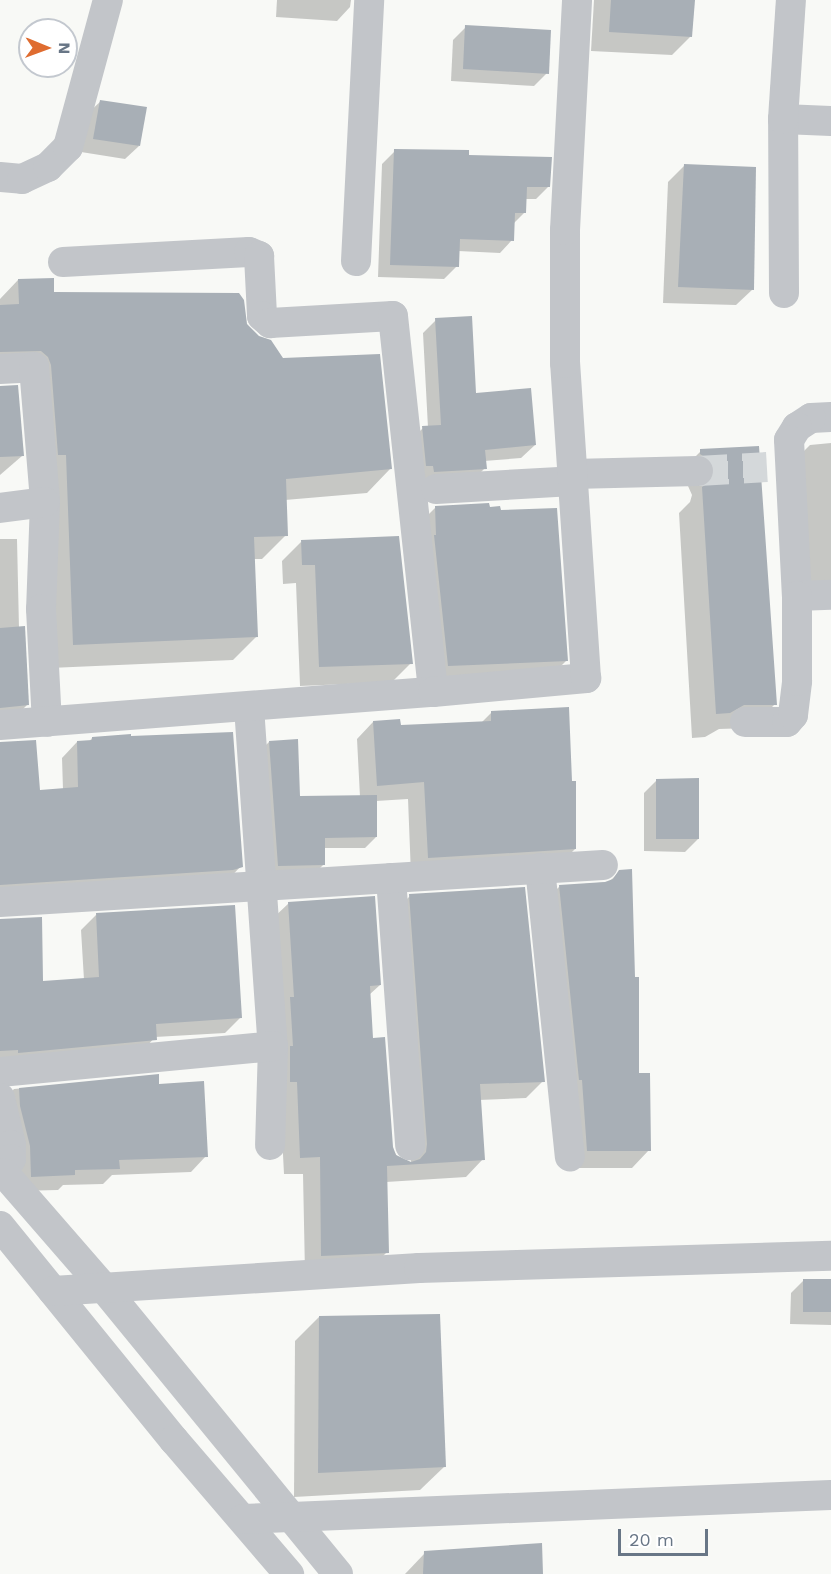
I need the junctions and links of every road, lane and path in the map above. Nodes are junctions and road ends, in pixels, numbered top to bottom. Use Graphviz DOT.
graph roads {
  1 [pos="108,0"];
  2 [pos="369,0"];
  3 [pos="577,0"];
  4 [pos="791,0"];
  5 [pos="783,119"];
  6 [pos="831,121"];
  7 [pos="0,177"];
  8 [pos="356,261"];
  9 [pos="63,262"];
  10 [pos="784,293"];
  11 [pos="0,369"];
  12 [pos="831,417"];
  13 [pos="698,471"];
  14 [pos="573,478"];
  15 [pos="436,489"];
  16 [pos="45,502"];
  17 [pos="0,508"];
  18 [pos="831,595"];
  19 [pos="798,596"];
  20 [pos="432,692"];
  21 [pos="249,707"];
  22 [pos="47,722"];
  23 [pos="745,722"];
  24 [pos="0,725"];
  25 [pos="603,865"];
  26 [pos="540,868"];
  27 [pos="391,878"];
  28 [pos="262,886"];
  29 [pos="0,902"];
  30 [pos="273,1046"];
  31 [pos="0,1072"];
  32 [pos="0,1098"];
  33 [pos="270,1145"];
  34 [pos="410,1145"];
  35 [pos="570,1156"];
  36 [pos="2,1175"];
  37 [pos="0,1226"];
  38 [pos="831,1256"];
  39 [pos="103,1287"];
  40 [pos="53,1291"];
  41 [pos="831,1495"];
  42 [pos="292,1518"];
  43 [pos="243,1519"];
  44 [pos="289,1574"];
  45 [pos="338,1574"];
  1 -- 7 [label="street"];
  2 -- 8 [label="street"];
  3 -- 14 [label="street"];
  4 -- 5 [label="street"];
  5 -- 6 [label="street"];
  5 -- 10 [label="street"];
  9 -- 20 [label="street"];
  11 -- 16 [label="street"];
  12 -- 19 [label="street"];
  13 -- 14 [label="street"];
  14 -- 15 [label="street"];
  14 -- 20 [label="street"];
  16 -- 17 [label="street"];
  16 -- 22 [label="street"];
  18 -- 19 [label="street"];
  19 -- 23 [label="street"];
  20 -- 21 [label="street"];
  21 -- 22 [label="street"];
  21 -- 28 [label="street"];
  22 -- 24 [label="street"];
  25 -- 26 [label="street"];
  26 -- 27 [label="street"];
  26 -- 35 [label="street"];
  27 -- 28 [label="street"];
  27 -- 34 [label="street"];
  28 -- 29 [label="street"];
  28 -- 30 [label="street"];
  30 -- 31 [label="street"];
  30 -- 33 [label="street"];
  32 -- 36 [label="street"];
  36 -- 39 [label="street"];
  37 -- 40 [label="street"];
  38 -- 39 [label="street"];
  39 -- 40 [label="street"];
  39 -- 42 [label="street"];
  40 -- 43 [label="street"];
  41 -- 42 [label="street"];
  42 -- 43 [label="street"];
  42 -- 45 [label="street"];
  43 -- 44 [label="street"];
}
